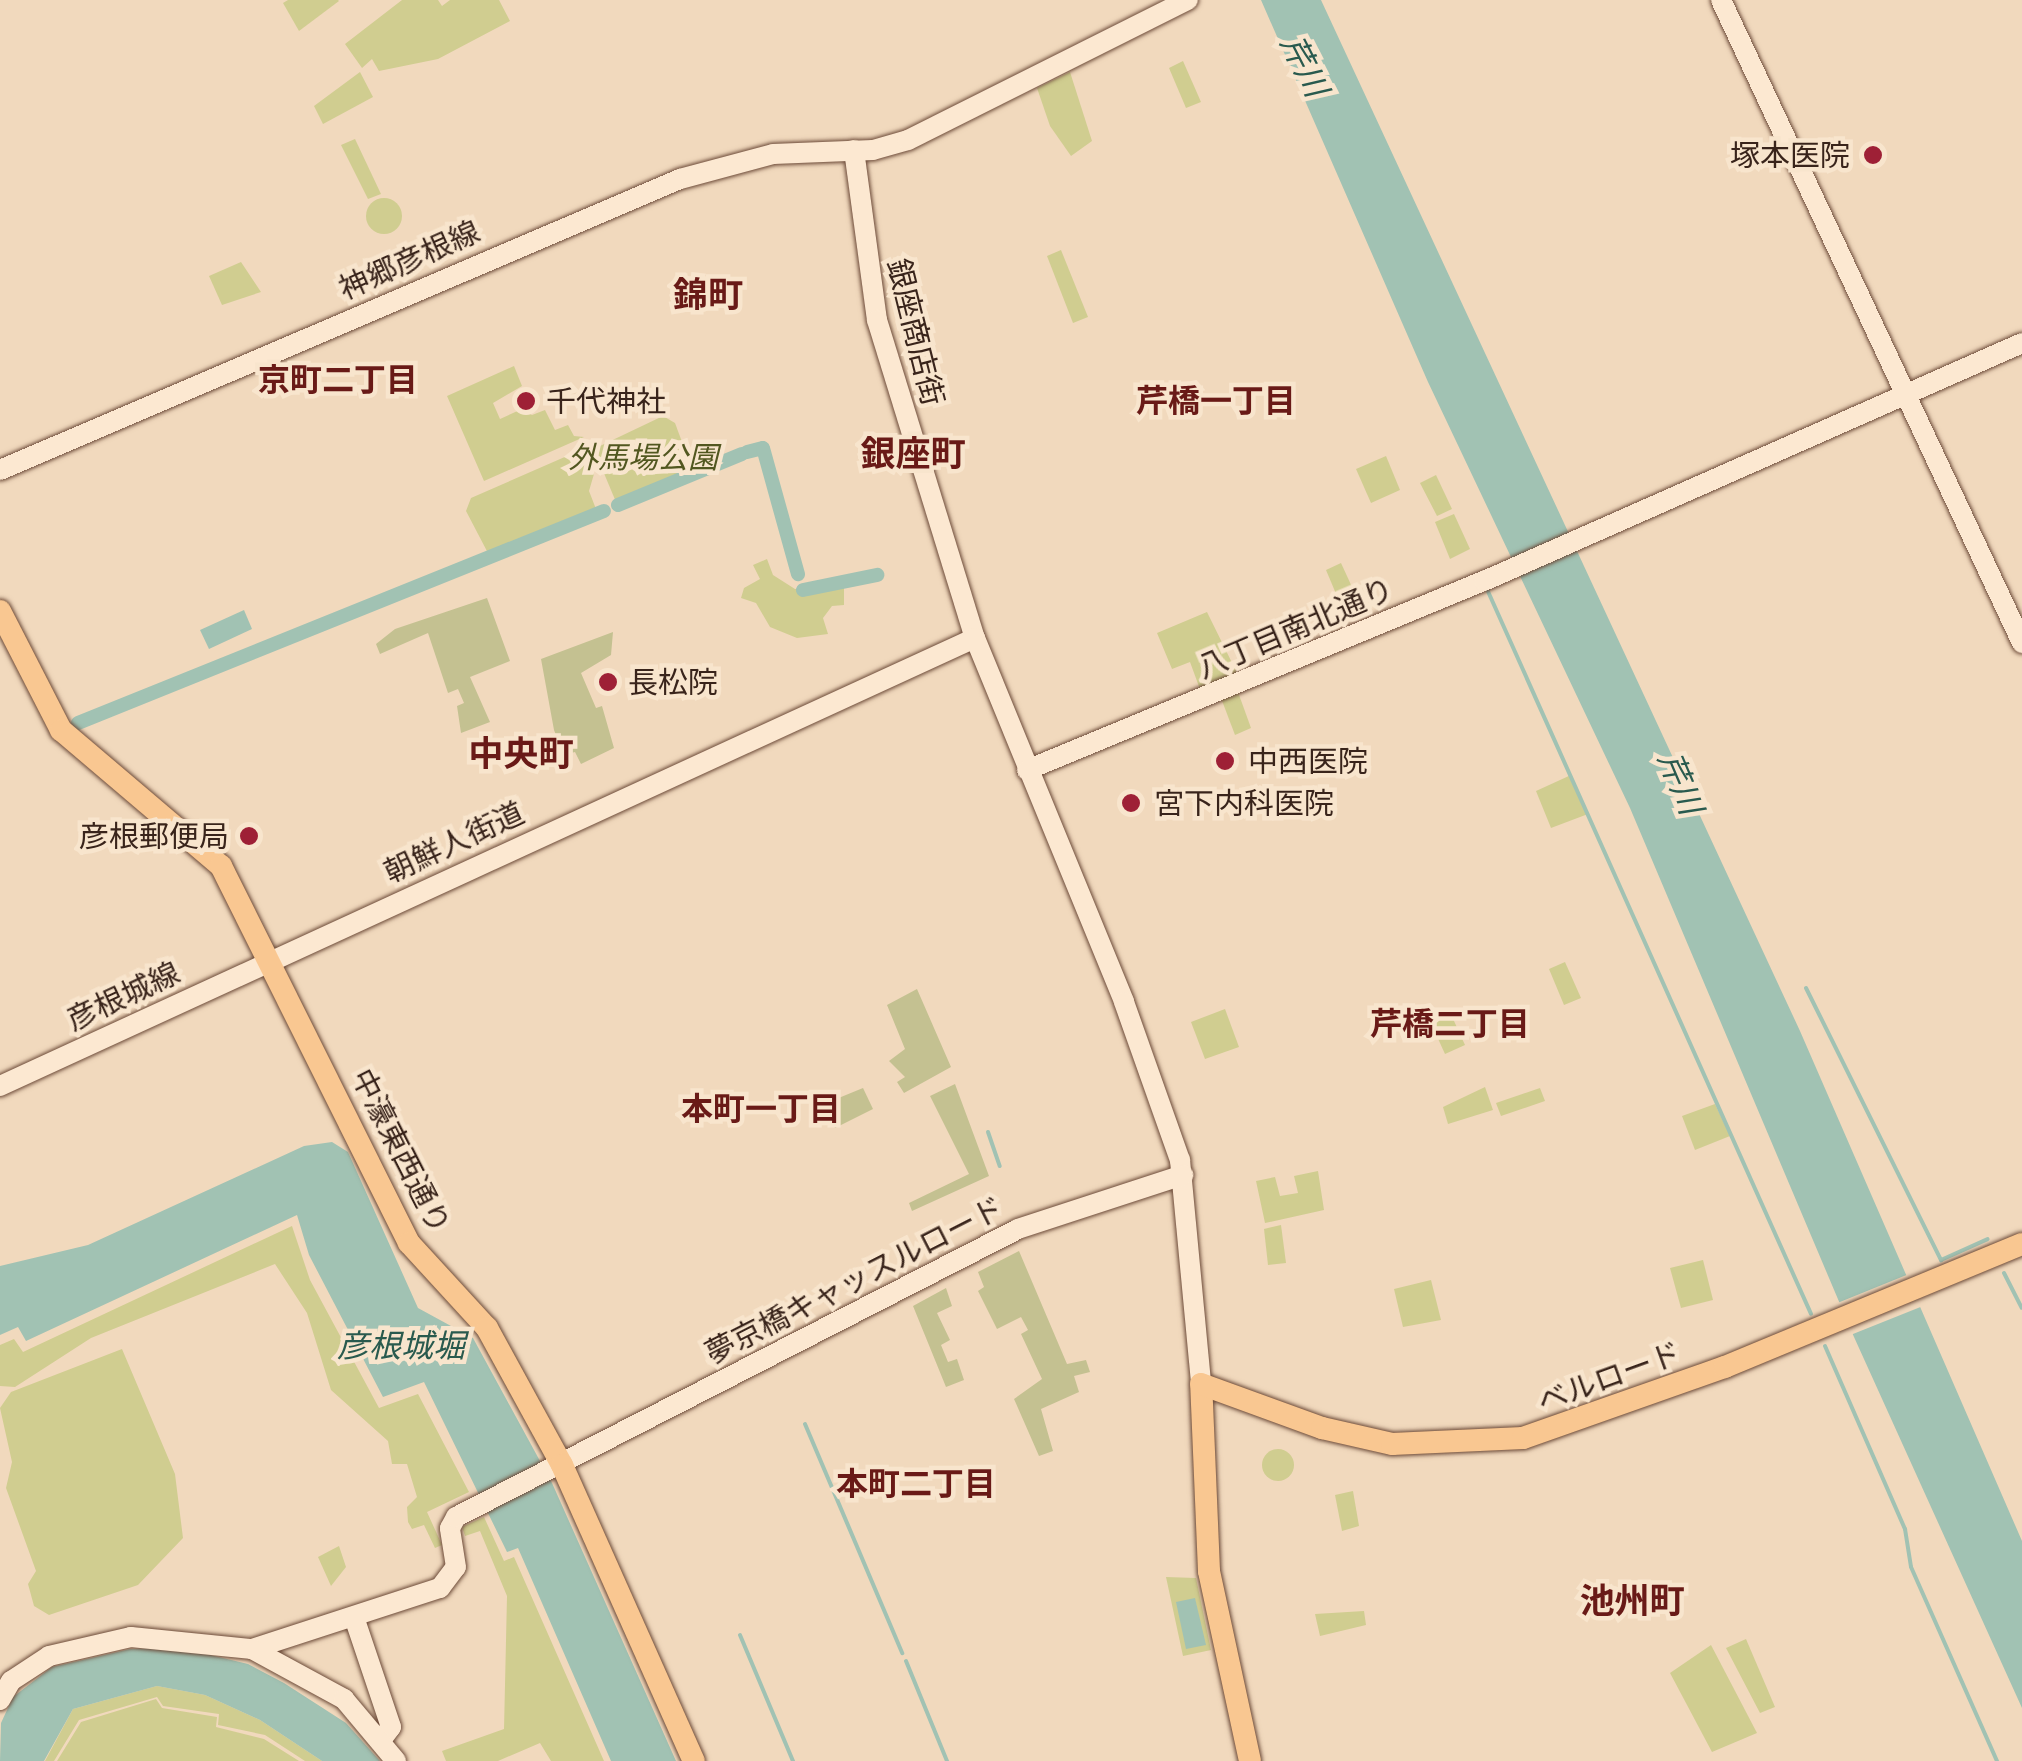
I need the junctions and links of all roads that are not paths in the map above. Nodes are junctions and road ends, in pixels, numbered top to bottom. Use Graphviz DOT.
graph roads {
  1 [pos="1188,0"];
  2 [pos="1721,0"];
  3 [pos="854,150"];
  4 [pos="2022,343"];
  5 [pos="1909,396"];
  6 [pos="0,470"];
  7 [pos="0,611"];
  8 [pos="975,638"];
  9 [pos="2022,643"];
  10 [pos="1027,770"];
  11 [pos="271,961"];
  12 [pos="0,1086"];
  13 [pos="1183,1175"];
  14 [pos="2022,1244"];
  15 [pos="1202,1384"];
  16 [pos="552,1470"];
  17 [pos="354,1617"];
  18 [pos="252,1649"];
  19 [pos="0,1700"];
  20 [pos="382,1739"];
  21 [pos="396,1761"];
  22 [pos="694,1761"];
  23 [pos="1250,1761"];
  1 -- 3 [label="street, 神郷彦根線"];
  2 -- 5 [label="street"];
  3 -- 6 [label="street, 神郷彦根線"];
  3 -- 8 [label="street, 銀座商店街"];
  4 -- 5 [label="street, 八丁目南北通り"];
  5 -- 9 [label="street"];
  5 -- 10 [label="street, 八丁目南北通り"];
  7 -- 11 [label="main road, 中濠東西通り"];
  8 -- 10 [label="street, 銀座商店街"];
  8 -- 11 [label="street, 朝鮮人街道"];
  10 -- 13 [label="street, 銀座商店街"];
  11 -- 12 [label="street, 彦根城線"];
  11 -- 16 [label="main road, 中濠東西通り"];
  13 -- 15 [label="street, 銀座商店街"];
  13 -- 16 [label="street, 夢京橋キャッスルロード"];
  14 -- 15 [label="main road, ベルロード"];
  15 -- 23 [label="main road"];
  16 -- 17 [label="street, 夢京橋キャッスルロード"];
  16 -- 22 [label="main road, 中濠東西通り"];
  17 -- 18 [label="street"];
  17 -- 20 [label="street"];
  18 -- 19 [label="street"];
  18 -- 20 [label="street"];
  20 -- 21 [label="street"];
}
